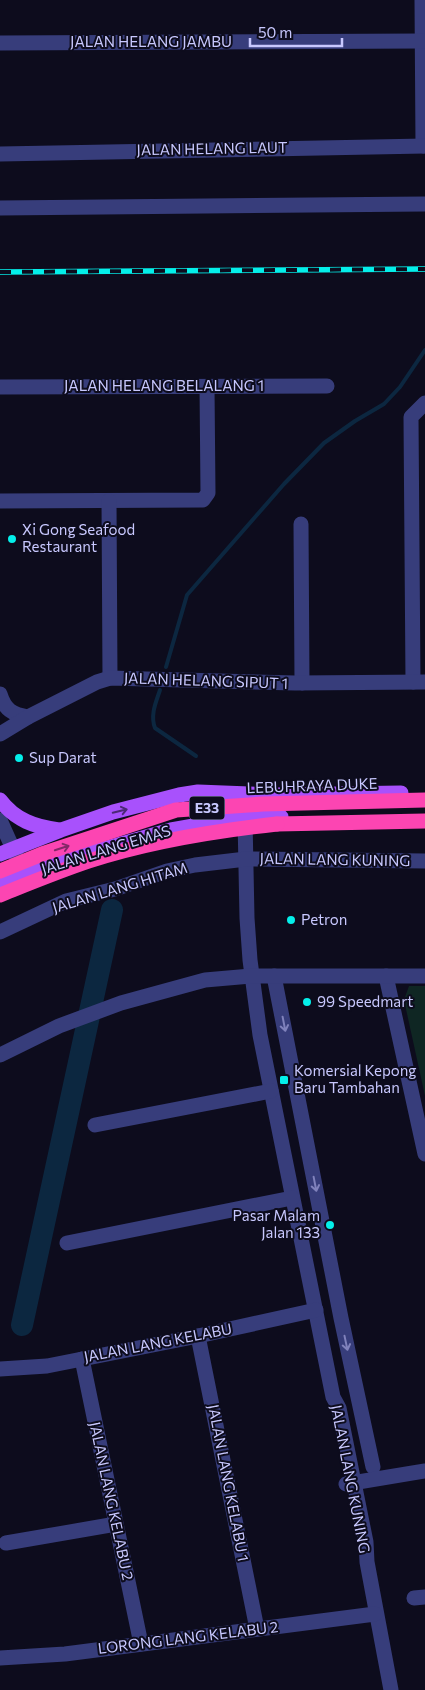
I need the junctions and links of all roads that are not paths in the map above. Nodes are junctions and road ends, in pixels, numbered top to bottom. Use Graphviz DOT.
graph roads {
  1 [pos="422,0"];
  2 [pos="422,41"];
  3 [pos="0,43"];
  4 [pos="424,146"];
  5 [pos="0,154"];
  6 [pos="425,204"];
  7 [pos="0,208"];
  8 [pos="327,386"];
  9 [pos="0,387"];
  10 [pos="207,387"];
  11 [pos="425,403"];
  12 [pos="109,500"];
  13 [pos="0,501"];
  14 [pos="301,524"];
  15 [pos="110,678"];
  16 [pos="419,682"];
  17 [pos="302,683"];
  18 [pos="0,694"];
  19 [pos="28,717"];
  20 [pos="0,734"];
  21 [pos="425,793"];
  22 [pos="0,800"];
  23 [pos="425,800"];
  24 [pos="145,804"];
  25 [pos="425,815"];
  26 [pos="245,819"];
  27 [pos="0,820"];
  28 [pos="425,821"];
  29 [pos="61,830"];
  30 [pos="6,852"];
  31 [pos="246,859"];
  32 [pos="425,861"];
  33 [pos="0,862"];
  34 [pos="25,875"];
  35 [pos="3,880"];
  36 [pos="0,895"];
  37 [pos="0,932"];
  38 [pos="251,976"];
  39 [pos="274,976"];
  40 [pos="386,976"];
  41 [pos="425,976"];
  42 [pos="0,1056"];
  43 [pos="270,1091"];
  44 [pos="95,1125"];
  45 [pos="425,1154"];
  46 [pos="292,1198"];
  47 [pos="67,1243"];
  48 [pos="316,1310"];
  49 [pos="198,1336"];
  50 [pos="82,1359"];
  51 [pos="0,1369"];
  52 [pos="333,1397"];
  53 [pos="342,1425"];
  54 [pos="373,1467"];
  55 [pos="425,1471"];
  56 [pos="397,1476"];
  57 [pos="425,1481"];
  58 [pos="351,1488"];
  59 [pos="116,1524"];
  60 [pos="6,1543"];
  61 [pos="375,1614"];
  62 [pos="257,1629"];
  63 [pos="141,1644"];
  64 [pos="0,1658"];
  65 [pos="391,1690"];
  1 -- 2 [label="street"];
  2 -- 3 [label="street, JALAN HELANG JAMBU"];
  2 -- 4 [label="street"];
  4 -- 5 [label="street, JALAN HELANG LAUT"];
  6 -- 7 [label="street"];
  8 -- 10 [label="street, JALAN HELANG BELALANG 1"];
  9 -- 10 [label="street, JALAN HELANG BELALANG 1"];
  10 -- 12 [label="street"];
  11 -- 16 [label="street"];
  12 -- 13 [label="street"];
  12 -- 15 [label="street"];
  14 -- 17 [label="street"];
  15 -- 17 [label="street, JALAN HELANG SIPUT 1"];
  15 -- 19 [label="street, JALAN HELANG SIPUT 1"];
  16 -- 17 [label="street, JALAN HELANG SIPUT 1"];
  18 -- 19 [label="street"];
  19 -- 20 [label="street, JALAN HELANG SIPUT 1"];
  21 -- 24 [label="main road, JALAN LANG EMAS"];
  22 -- 29 [label="main road"];
  35 -- 23 [label="highway, LEBUHRAYA DUKE / E33, one-way, bridge"];
  24 -- 26 [label="main road"];
  29 -- 24 [label="main road, JALAN LANG EMAS, one-way"];
  25 -- 26 [label="main road, JALAN LANG EMAS"];
  26 -- 31 [label="street, JALAN LANG KUNING"];
  26 -- 34 [label="main road, JALAN LANG EMAS"];
  27 -- 30 [label="street"];
  28 -- 36 [label="highway, E33, bridge"];
  29 -- 30 [label="main road, JALAN LANG EMAS"];
  30 -- 34 [label="street"];
  31 -- 32 [label="street, JALAN LANG KUNING"];
  31 -- 37 [label="street, JALAN LANG HITAM"];
  31 -- 38 [label="street, JALAN LANG KUNING"];
  33 -- 35 [label="street"];
  34 -- 35 [label="main road, JALAN LANG EMAS"];
  38 -- 39 [label="street"];
  38 -- 42 [label="street"];
  38 -- 43 [label="street, JALAN LANG KUNING"];
  39 -- 40 [label="street"];
  39 -- 54 [label="street, one-way"];
  40 -- 41 [label="street"];
  40 -- 45 [label="street"];
  43 -- 44 [label="street"];
  43 -- 46 [label="street, JALAN LANG KUNING"];
  46 -- 47 [label="street"];
  46 -- 48 [label="street, JALAN LANG KUNING"];
  48 -- 49 [label="street, JALAN LANG KELABU"];
  48 -- 52 [label="street, JALAN LANG KUNING"];
  49 -- 50 [label="street, JALAN LANG KELABU"];
  49 -- 62 [label="street, JALAN LANG KELABU 1"];
  50 -- 51 [label="street, JALAN LANG KELABU"];
  50 -- 59 [label="street, JALAN LANG KELABU 2"];
  52 -- 53 [label="street, JALAN LANG KUNING"];
  52 -- 58 [label="street, JALAN LANG KUNING"];
  53 -- 54 [label="street"];
  53 -- 58 [label="street, JALAN LANG KUNING"];
  54 -- 56 [label="street"];
  55 -- 56 [label="street"];
  56 -- 58 [label="street"];
  57 -- 58 [label="street"];
  58 -- 61 [label="street, JALAN LANG KUNING"];
  59 -- 60 [label="street"];
  59 -- 63 [label="street, JALAN LANG KELABU 2"];
  61 -- 62 [label="street, LORONG LANG KELABU 2"];
  61 -- 65 [label="street, JALAN LANG KUNING"];
  62 -- 63 [label="street, LORONG LANG KELABU 2"];
  63 -- 64 [label="street, LORONG LANG KELABU 2"];
}
